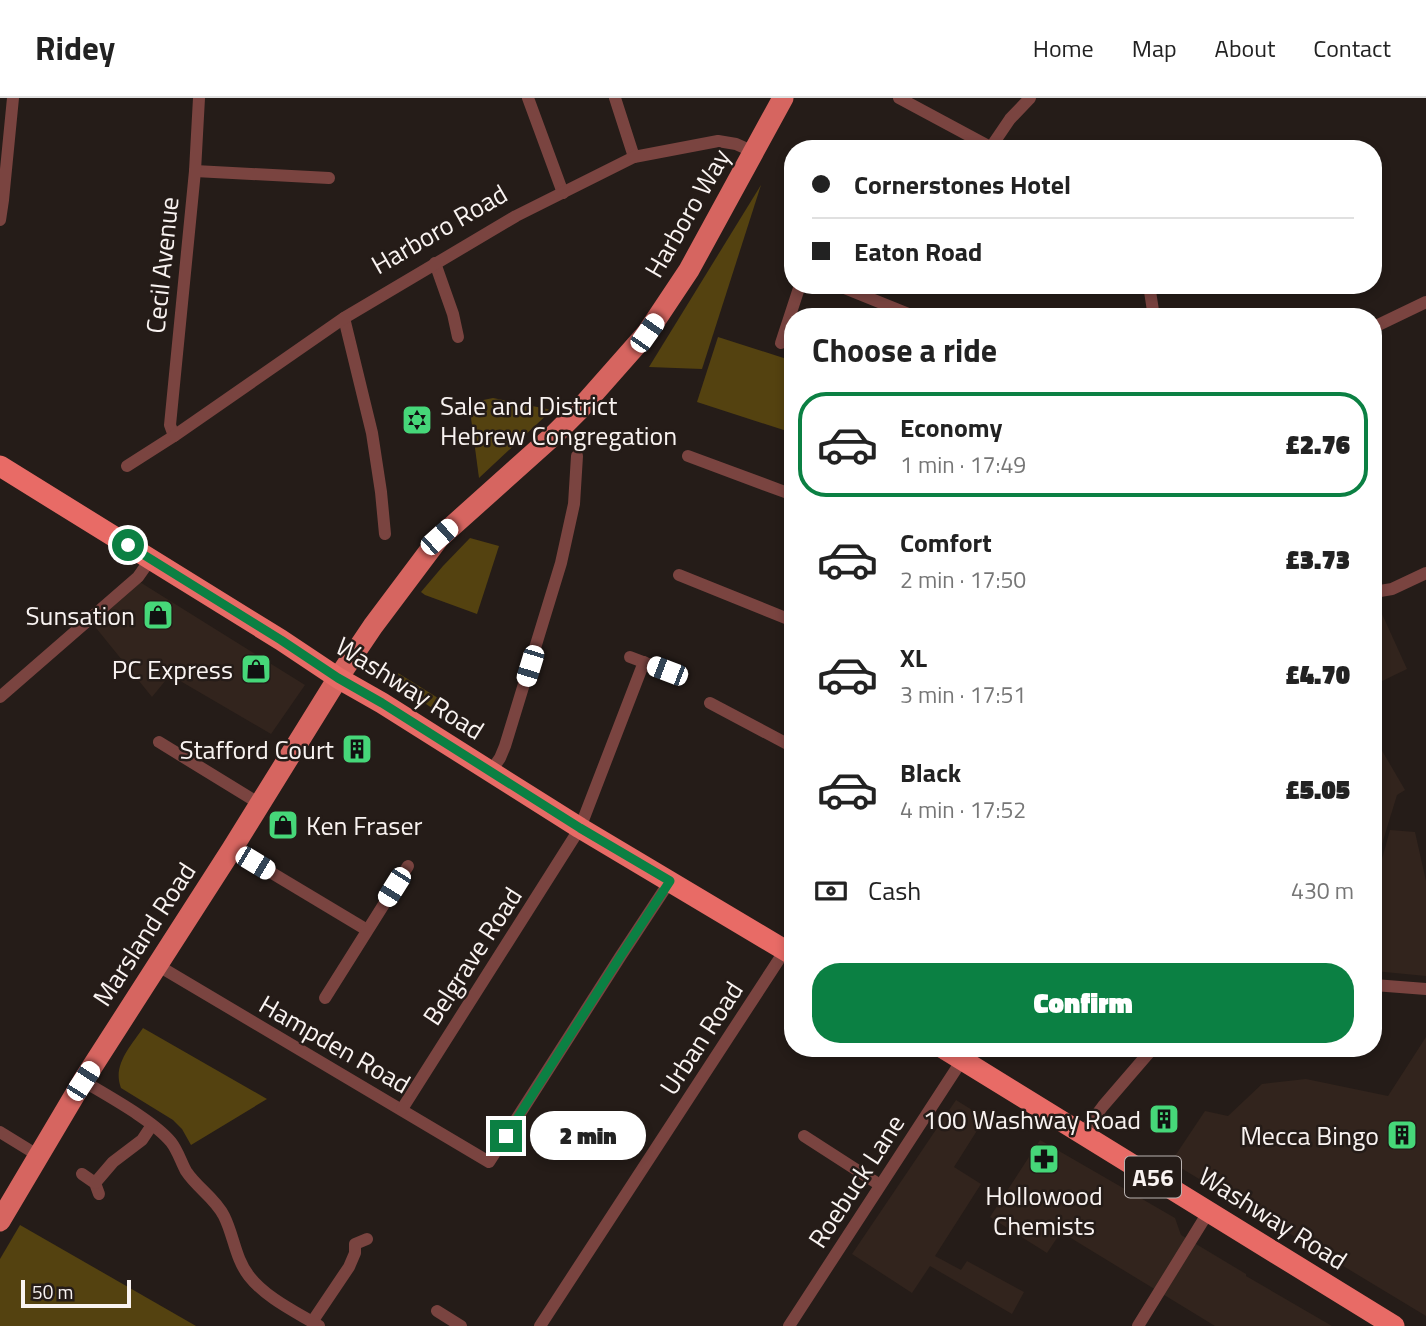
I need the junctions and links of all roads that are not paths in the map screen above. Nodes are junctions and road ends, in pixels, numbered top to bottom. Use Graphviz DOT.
graph roads {
  1 [pos="13,98"];
  2 [pos="199,98"];
  3 [pos="528,98"];
  4 [pos="615,98"];
  5 [pos="783,98"];
  6 [pos="900,98"];
  7 [pos="1030,98"];
  8 [pos="977,140"];
  9 [pos="997,140"];
  10 [pos="754,152"];
  11 [pos="634,157"];
  12 [pos="194,171"];
  13 [pos="329,178"];
  14 [pos="563,192"];
  15 [pos="0,220"];
  16 [pos="435,263"];
  17 [pos="862,294"];
  18 [pos="1426,302"];
  19 [pos="897,308"];
  20 [pos="344,318"];
  21 [pos="1382,323"];
  22 [pos="784,331"];
  23 [pos="458,337"];
  24 [pos="780,343"];
  25 [pos="174,436"];
  26 [pos="578,456"];
  27 [pos="688,456"];
  28 [pos="0,466"];
  29 [pos="127,466"];
  30 [pos="784,492"];
  31 [pos="385,534"];
  32 [pos="150,560"];
  33 [pos="1426,573"];
  34 [pos="679,575"];
  35 [pos="1382,591"];
  36 [pos="784,617"];
  37 [pos="630,657"];
  38 [pos="643,662"];
  39 [pos="667,671"];
  40 [pos="338,678"];
  41 [pos="0,697"];
  42 [pos="710,703"];
  43 [pos="159,742"];
  44 [pos="784,742"];
  45 [pos="491,771"];
  46 [pos="260,804"];
  47 [pos="580,828"];
  48 [pos="232,849"];
  49 [pos="408,866"];
  50 [pos="670,881"];
  51 [pos="367,930"];
  52 [pos="784,945"];
  53 [pos="784,957"];
  54 [pos="157,965"];
  55 [pos="1382,986"];
  56 [pos="1426,989"];
  57 [pos="325,998"];
  58 [pos="957,1057"];
  59 [pos="1145,1057"];
  60 [pos="962,1060"];
  61 [pos="83,1081"];
  62 [pos="402,1109"];
  63 [pos="152,1125"];
  64 [pos="0,1132"];
  65 [pos="1082,1134"];
  66 [pos="804,1136"];
  67 [pos="39,1156"];
  68 [pos="82,1174"];
  69 [pos="880,1185"];
  70 [pos="1209,1211"];
  71 [pos="0,1222"];
  72 [pos="342,1238"];
  73 [pos="437,1311"];
  74 [pos="460,1321"];
  75 [pos="315,1324"];
  76 [pos="540,1326"];
  77 [pos="789,1326"];
  78 [pos="1139,1326"];
  79 [pos="1394,1326"];
  1 -- 15 [label="street"];
  2 -- 12 [label="street, Cecil Avenue"];
  3 -- 14 [label="street"];
  4 -- 11 [label="street"];
  5 -- 10 [label="main road"];
  6 -- 8 [label="street"];
  7 -- 9 [label="street"];
  10 -- 11 [label="street, Harboro Road"];
  10 -- 40 [label="main road, Harboro Way"];
  11 -- 14 [label="street, Harboro Road"];
  12 -- 13 [label="street"];
  12 -- 25 [label="street, Cecil Avenue"];
  14 -- 16 [label="street, Harboro Road"];
  16 -- 20 [label="street, Harboro Road"];
  16 -- 23 [label="street"];
  17 -- 19 [label="street"];
  18 -- 21 [label="street"];
  20 -- 25 [label="street, Harboro Road"];
  20 -- 31 [label="street"];
  22 -- 24 [label="street"];
  25 -- 29 [label="street, Harboro Road"];
  26 -- 45 [label="street"];
  27 -- 30 [label="street"];
  28 -- 32 [label="highway, Washway Road"];
  32 -- 40 [label="highway, Washway Road"];
  32 -- 41 [label="street"];
  33 -- 35 [label="street"];
  34 -- 36 [label="street"];
  37 -- 38 [label="street"];
  38 -- 39 [label="street"];
  38 -- 47 [label="street, Belgrave Road"];
  40 -- 45 [label="highway, Washway Road"];
  40 -- 46 [label="main road, Marsland Road"];
  42 -- 44 [label="street"];
  43 -- 46 [label="street"];
  45 -- 47 [label="highway, Washway Road"];
  46 -- 48 [label="main road, Marsland Road"];
  47 -- 50 [label="highway, Washway Road"];
  47 -- 62 [label="street, Belgrave Road"];
  48 -- 51 [label="street"];
  48 -- 54 [label="main road, Marsland Road"];
  49 -- 51 [label="street"];
  50 -- 52 [label="highway, Washway Road"];
  50 -- 62 [label="street, Hampden Road"];
  51 -- 57 [label="street"];
  53 -- 76 [label="street, Urban Road"];
  54 -- 61 [label="main road, Marsland Road"];
  54 -- 62 [label="street, Hampden Road"];
  55 -- 56 [label="street"];
  58 -- 60 [label="highway, Washway Road / A56"];
  59 -- 65 [label="street"];
  60 -- 65 [label="highway, Washway Road / A56"];
  60 -- 69 [label="street, Roebuck Lane"];
  61 -- 63 [label="street"];
  61 -- 67 [label="main road, Marsland Road"];
  63 -- 68 [label="street"];
  63 -- 75 [label="street"];
  64 -- 67 [label="street"];
  65 -- 70 [label="highway, Washway Road / A56"];
  66 -- 69 [label="street"];
  67 -- 71 [label="main road, Marsland Road"];
  69 -- 77 [label="street, Roebuck Lane"];
  70 -- 78 [label="street"];
  70 -- 79 [label="highway, Washway Road / A56"];
  72 -- 75 [label="street"];
  73 -- 74 [label="street"];
}
